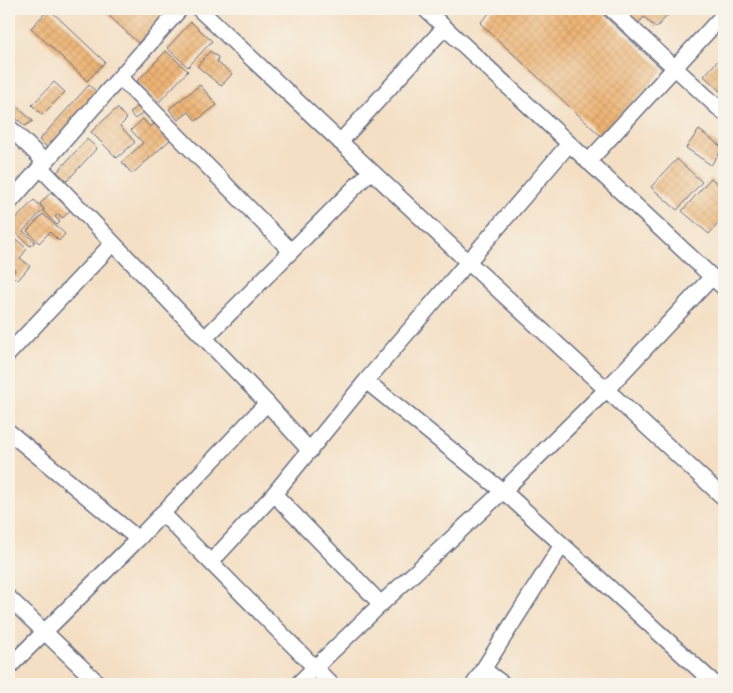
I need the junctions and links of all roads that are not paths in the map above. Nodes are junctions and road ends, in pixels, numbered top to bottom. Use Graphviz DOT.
graph roads {
  1 [pos="180,9"];
  2 [pos="199,9"];
  3 [pos="425,9"];
  4 [pos="611,9"];
  5 [pos="724,14"];
  6 [pos="444,28"];
  7 [pos="674,67"];
  8 [pos="120,77"];
  9 [pos="724,114"];
  10 [pos="9,127"];
  11 [pos="340,142"];
  12 [pos="569,144"];
  13 [pos="588,162"];
  14 [pos="42,165"];
  15 [pos="371,171"];
  16 [pos="9,203"];
  17 [pos="112,243"];
  18 [pos="291,251"];
  19 [pos="467,261"];
  20 [pos="712,277"];
  21 [pos="724,288"];
  22 [pos="204,338"];
  23 [pos="9,353"];
  24 [pos="366,382"];
  25 [pos="606,390"];
  26 [pos="267,403"];
  27 [pos="9,432"];
  28 [pos="310,451"];
  29 [pos="502,491"];
  30 [pos="274,494"];
  31 [pos="724,498"];
  32 [pos="162,513"];
  33 [pos="138,539"];
  34 [pos="562,545"];
  35 [pos="211,562"];
  36 [pos="9,598"];
  37 [pos="381,604"];
  38 [pos="45,632"];
  39 [pos="9,667"];
  40 [pos="315,668"];
  41 [pos="483,669"];
  42 [pos="99,684"];
  43 [pos="298,684"];
  44 [pos="331,684"];
  45 [pos="474,684"];
  46 [pos="503,684"];
  47 [pos="715,684"];
  1 -- 8 [label="street"];
  2 -- 11 [label="street"];
  3 -- 6 [label="street"];
  4 -- 7 [label="street"];
  5 -- 7 [label="street"];
  6 -- 11 [label="street"];
  6 -- 12 [label="street"];
  7 -- 9 [label="street"];
  7 -- 13 [label="street"];
  8 -- 14 [label="street"];
  8 -- 18 [label="street"];
  10 -- 14 [label="street"];
  11 -- 15 [label="street"];
  12 -- 13 [label="street"];
  12 -- 19 [label="street"];
  13 -- 20 [label="street"];
  14 -- 16 [label="street"];
  14 -- 17 [label="street"];
  15 -- 18 [label="street"];
  15 -- 19 [label="street"];
  17 -- 22 [label="street"];
  17 -- 23 [label="street"];
  18 -- 22 [label="street"];
  19 -- 24 [label="street"];
  19 -- 25 [label="street"];
  20 -- 21 [label="street"];
  20 -- 25 [label="street"];
  22 -- 26 [label="street"];
  24 -- 28 [label="street"];
  24 -- 29 [label="street"];
  25 -- 29 [label="street"];
  25 -- 31 [label="street"];
  26 -- 28 [label="street"];
  26 -- 32 [label="street"];
  27 -- 33 [label="street"];
  28 -- 30 [label="street"];
  29 -- 34 [label="street"];
  29 -- 37 [label="street"];
  30 -- 35 [label="street"];
  30 -- 37 [label="street"];
  32 -- 33 [label="street"];
  32 -- 35 [label="street"];
  33 -- 38 [label="street"];
  34 -- 41 [label="street"];
  34 -- 47 [label="street"];
  35 -- 40 [label="street"];
  36 -- 38 [label="street"];
  37 -- 40 [label="street"];
  38 -- 39 [label="street"];
  38 -- 42 [label="street"];
  40 -- 43 [label="street"];
  40 -- 44 [label="street"];
  41 -- 45 [label="street"];
  41 -- 46 [label="street"];
}
